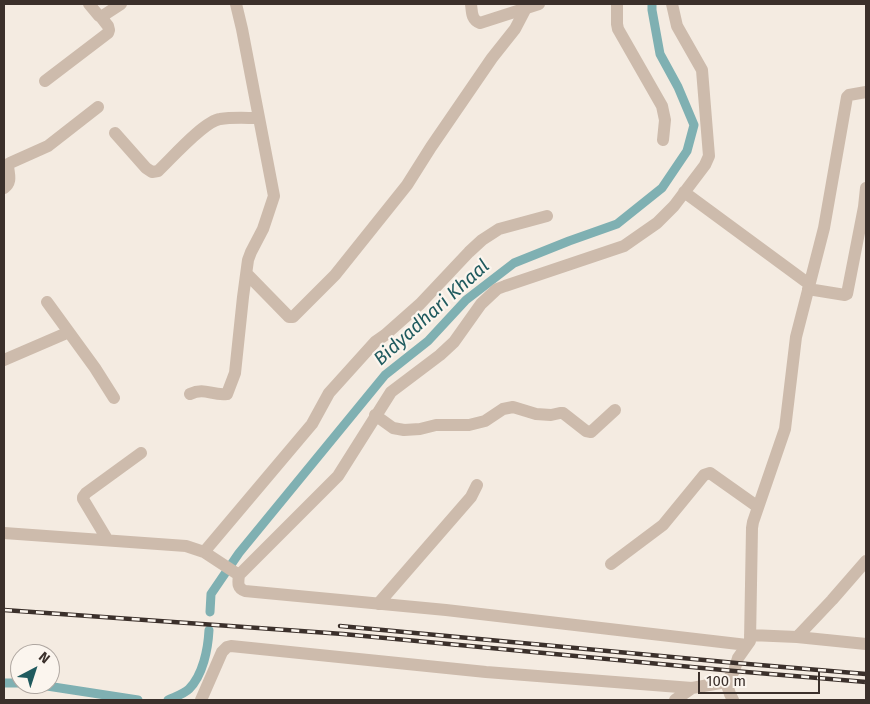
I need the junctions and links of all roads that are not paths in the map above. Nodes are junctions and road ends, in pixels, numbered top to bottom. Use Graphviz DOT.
graph roads {
  1 [pos="88,4"];
  2 [pos="121,4"];
  3 [pos="236,4"];
  4 [pos="471,4"];
  5 [pos="539,4"];
  6 [pos="617,4"];
  7 [pos="672,4"];
  8 [pos="526,8"];
  9 [pos="101,17"];
  10 [pos="45,81"];
  11 [pos="866,92"];
  12 [pos="98,107"];
  13 [pos="258,118"];
  14 [pos="115,134"];
  15 [pos="663,140"];
  16 [pos="4,188"];
  17 [pos="866,188"];
  18 [pos="684,192"];
  19 [pos="546,216"];
  20 [pos="863,229"];
  21 [pos="247,274"];
  22 [pos="809,287"];
  23 [pos="47,302"];
  24 [pos="69,332"];
  25 [pos="4,360"];
  26 [pos="190,394"];
  27 [pos="114,398"];
  28 [pos="615,410"];
  29 [pos="375,415"];
  30 [pos="141,454"];
  31 [pos="476,485"];
  32 [pos="758,507"];
  33 [pos="4,533"];
  34 [pos="107,540"];
  35 [pos="204,552"];
  36 [pos="866,561"];
  37 [pos="610,564"];
  38 [pos="238,575"];
  39 [pos="378,604"];
  40 [pos="797,637"];
  41 [pos="749,640"];
  42 [pos="866,644"];
  43 [pos="726,682"];
  44 [pos="692,688"];
  45 [pos="201,700"];
  46 [pos="675,700"];
  47 [pos="734,700"];
  1 -- 9 [label="street"];
  2 -- 9 [label="street"];
  3 -- 13 [label="street"];
  4 -- 8 [label="street"];
  5 -- 8 [label="street"];
  6 -- 15 [label="street"];
  7 -- 18 [label="street"];
  8 -- 21 [label="street"];
  9 -- 10 [label="street"];
  11 -- 22 [label="street"];
  12 -- 16 [label="street"];
  13 -- 14 [label="street"];
  13 -- 21 [label="street"];
  17 -- 20 [label="street"];
  18 -- 22 [label="street"];
  18 -- 29 [label="street"];
  19 -- 35 [label="street"];
  20 -- 22 [label="street"];
  21 -- 26 [label="street"];
  22 -- 32 [label="street"];
  23 -- 24 [label="street"];
  24 -- 25 [label="street"];
  24 -- 27 [label="street"];
  28 -- 29 [label="street"];
  29 -- 38 [label="street"];
  30 -- 34 [label="street"];
  31 -- 39 [label="street"];
  32 -- 37 [label="street"];
  32 -- 41 [label="street"];
  33 -- 34 [label="street"];
  34 -- 35 [label="street"];
  35 -- 38 [label="street"];
  36 -- 40 [label="street"];
  38 -- 39 [label="street"];
  39 -- 41 [label="street"];
  40 -- 41 [label="street"];
  40 -- 42 [label="street"];
  41 -- 43 [label="street"];
  43 -- 44 [label="street"];
  43 -- 47 [label="street"];
  44 -- 45 [label="street"];
  44 -- 46 [label="street"];
}
